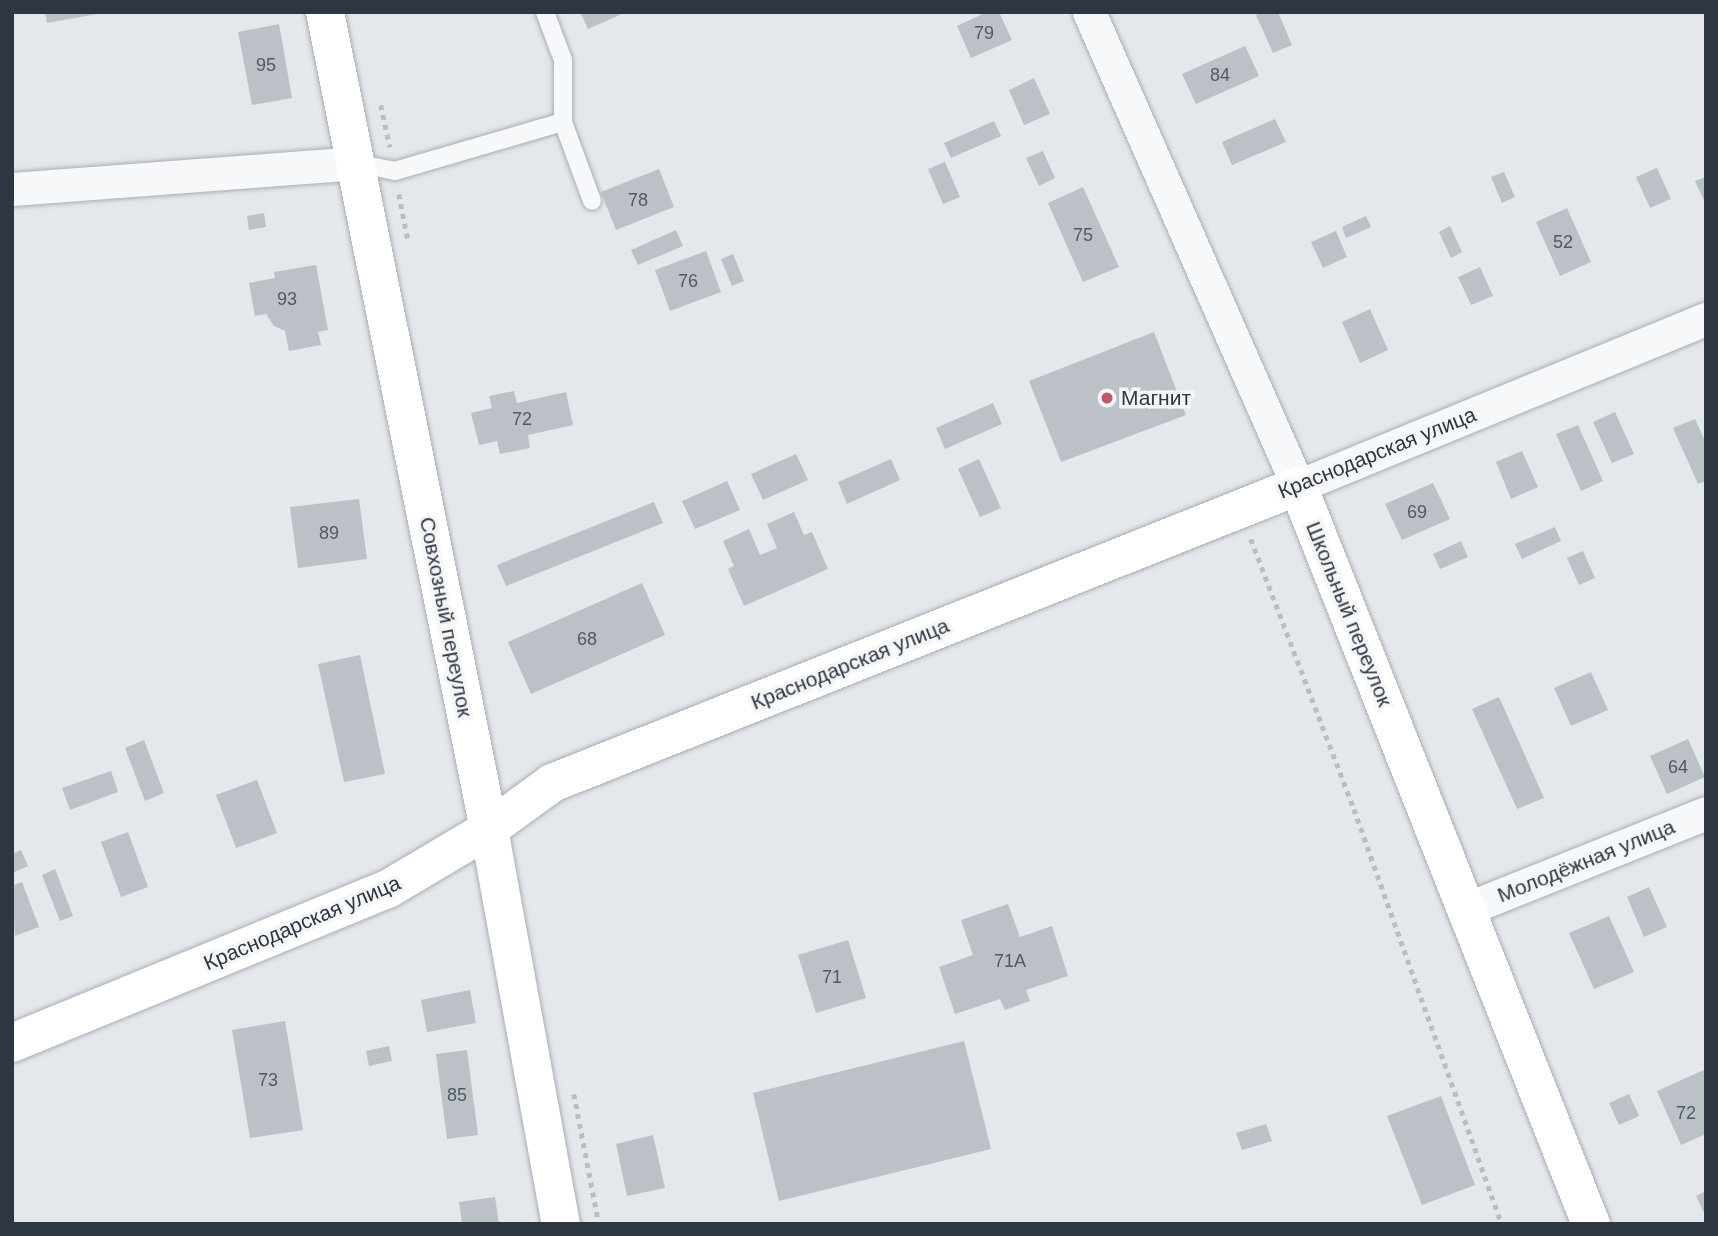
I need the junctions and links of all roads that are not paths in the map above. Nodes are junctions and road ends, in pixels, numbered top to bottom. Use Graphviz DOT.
graph roads {
  1 [pos="325,12"];
  2 [pos="545,12"];
  3 [pos="1090,12"];
  4 [pos="563,122"];
  5 [pos="355,163"];
  6 [pos="12,189"];
  7 [pos="592,201"];
  8 [pos="1706,319"];
  9 [pos="1298,486"];
  10 [pos="1706,813"];
  11 [pos="489,829"];
  12 [pos="1466,909"];
  13 [pos="12,1043"];
  14 [pos="561,1224"];
  15 [pos="1591,1224"];
  1 -- 5 [label="street, Совхозный переулок"];
  2 -- 4 [label="lane"];
  3 -- 9 [label="street, Школьный переулок"];
  4 -- 5 [label="lane"];
  4 -- 7 [label="lane"];
  5 -- 6 [label="street"];
  5 -- 11 [label="street, Совхозный переулок"];
  8 -- 9 [label="street, Краснодарская улица"];
  9 -- 11 [label="street, Краснодарская улица"];
  9 -- 12 [label="street, Школьный переулок"];
  10 -- 12 [label="street, Молодёжная улица"];
  11 -- 13 [label="street, Краснодарская улица"];
  11 -- 14 [label="street, Совхозный переулок"];
  12 -- 15 [label="street, Школьный переулок"];
}
